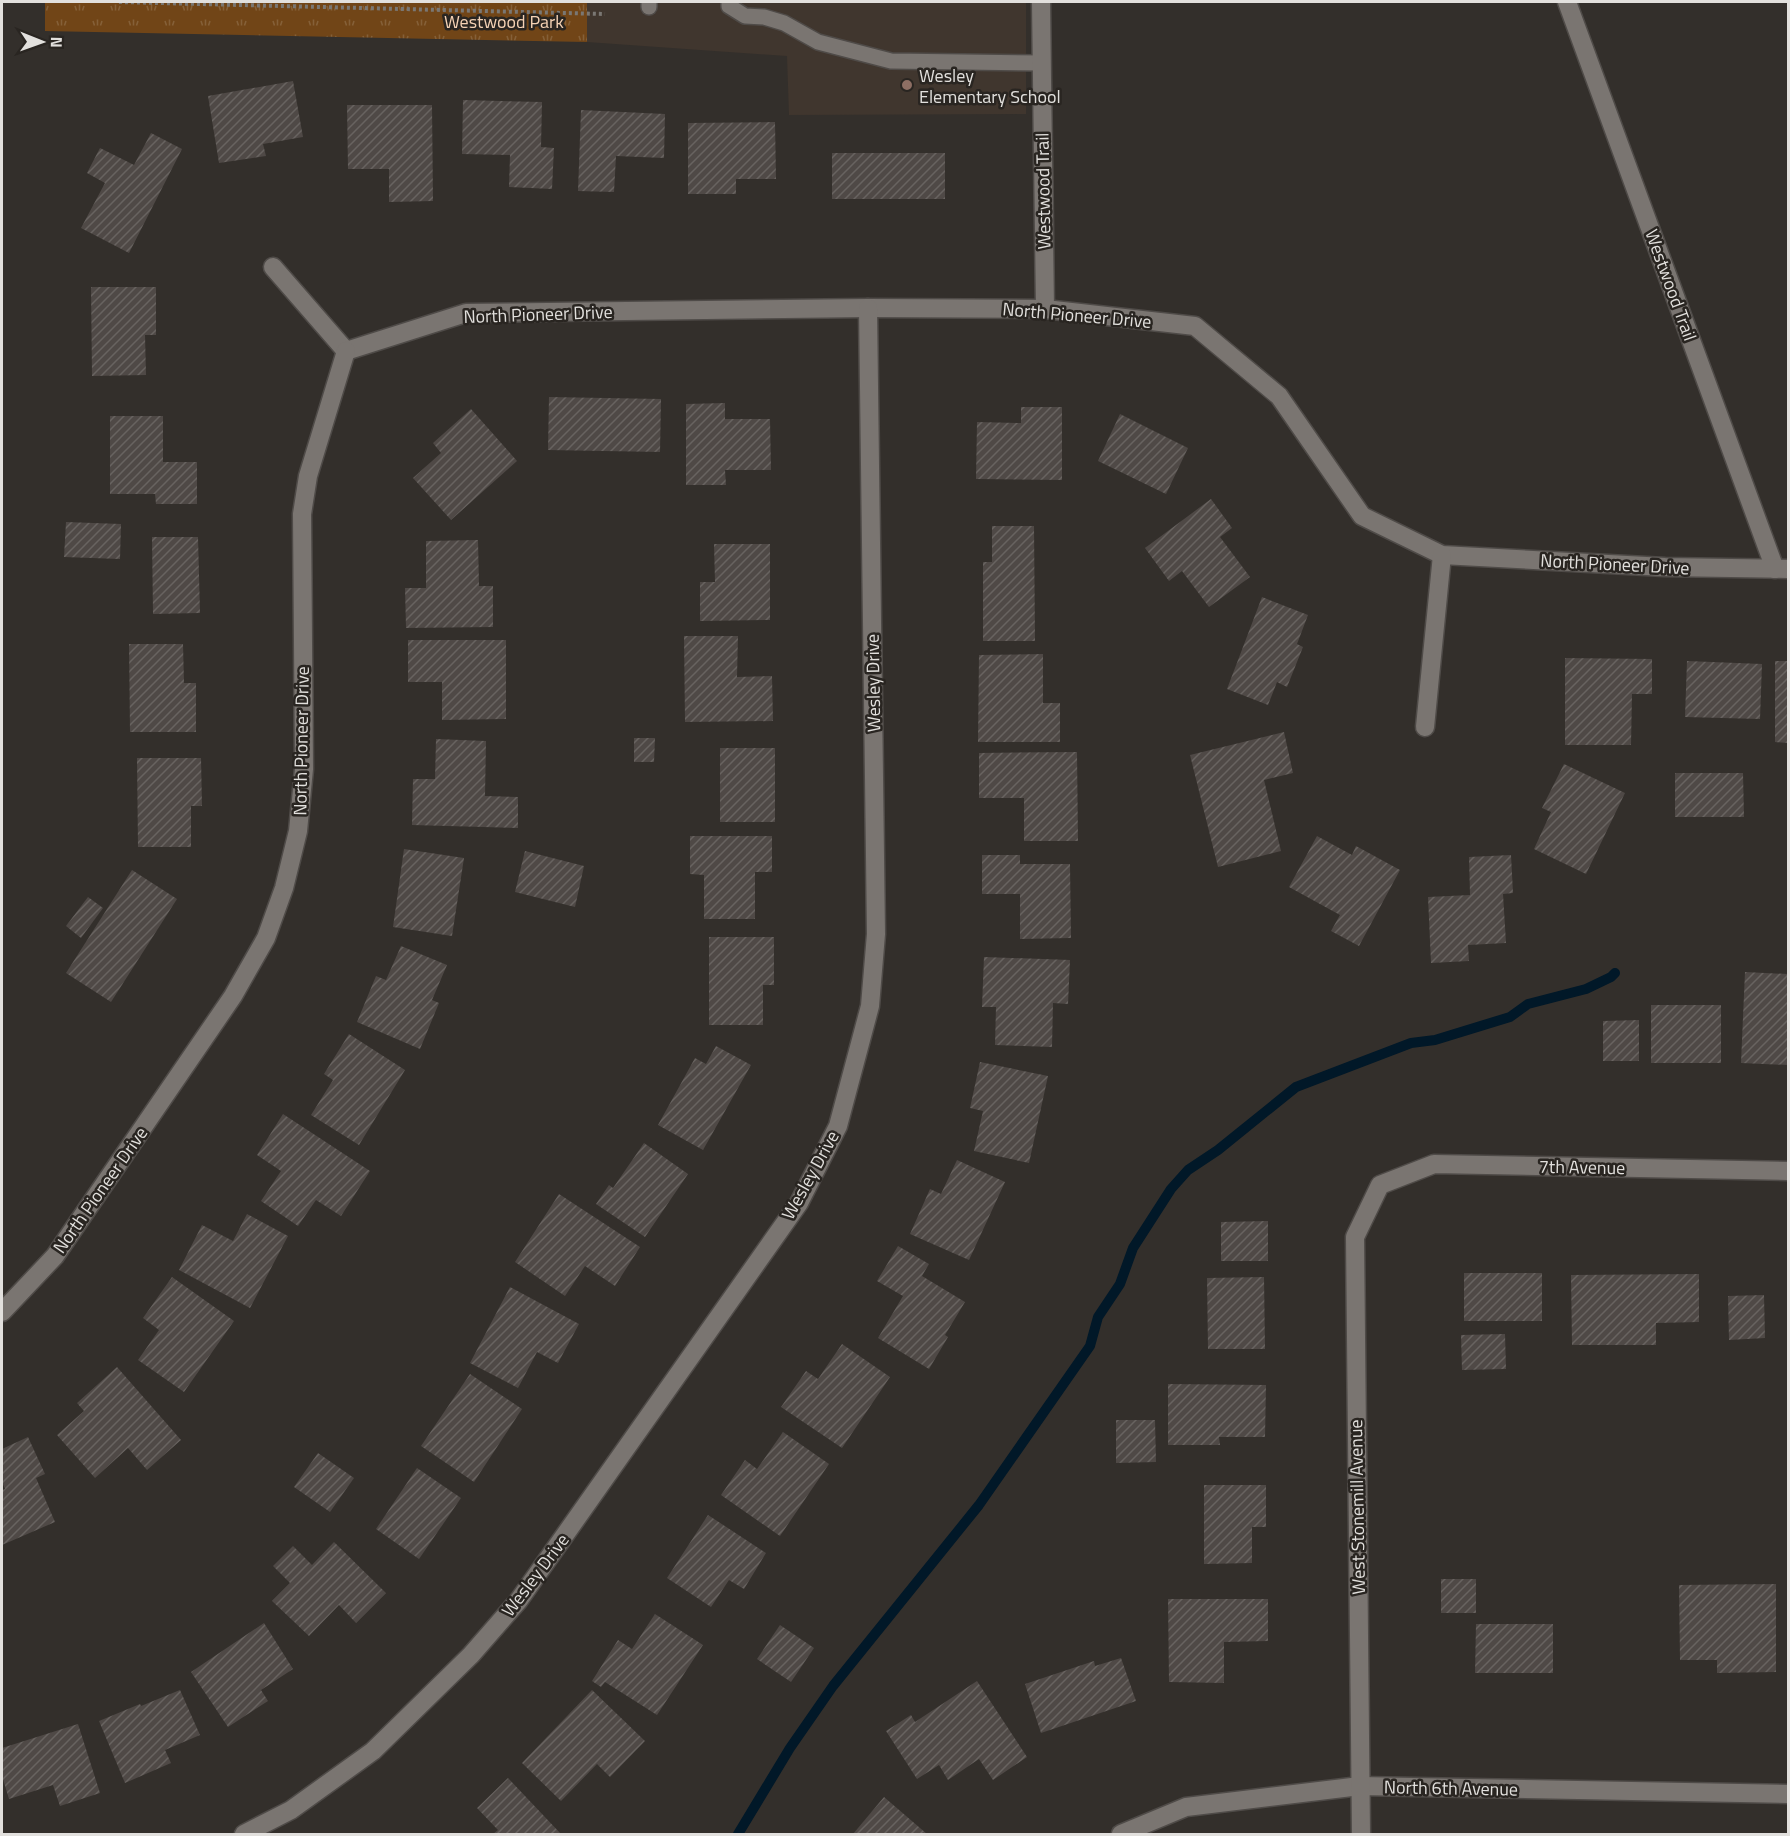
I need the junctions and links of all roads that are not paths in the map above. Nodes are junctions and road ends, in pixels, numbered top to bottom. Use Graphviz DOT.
graph roads {
  1 [pos="729,2"];
  2 [pos="1041,2"];
  3 [pos="1567,2"];
  4 [pos="1042,63"];
  5 [pos="273,267"];
  6 [pos="867,308"];
  7 [pos="1045,309"];
  8 [pos="346,351"];
  9 [pos="1442,555"];
  10 [pos="1782,569"];
  11 [pos="1425,727"];
  12 [pos="1788,1171"];
  13 [pos="1380,1185"];
  14 [pos="2,1312"];
  15 [pos="1360,1786"];
  16 [pos="1788,1794"];
  17 [pos="244,1834"];
  18 [pos="1121,1834"];
  19 [pos="1361,1834"];
  1 -- 4 [label="lane"];
  2 -- 4 [label="street, Westwood Trail"];
  3 -- 10 [label="street, Westwood Trail"];
  4 -- 7 [label="street, Westwood Trail"];
  5 -- 8 [label="street"];
  6 -- 7 [label="street, North Pioneer Drive"];
  6 -- 8 [label="street, North Pioneer Drive"];
  6 -- 17 [label="street, Wesley Drive"];
  7 -- 9 [label="street, North Pioneer Drive"];
  8 -- 14 [label="street, North Pioneer Drive"];
  9 -- 10 [label="street, North Pioneer Drive"];
  9 -- 11 [label="street"];
  12 -- 13 [label="street, 7th Avenue"];
  13 -- 15 [label="street, West Stonemill Avenue"];
  15 -- 16 [label="street, North 6th Avenue"];
  15 -- 18 [label="street, North 6th Avenue"];
  15 -- 19 [label="street, West Stonemill Avenue"];
}
